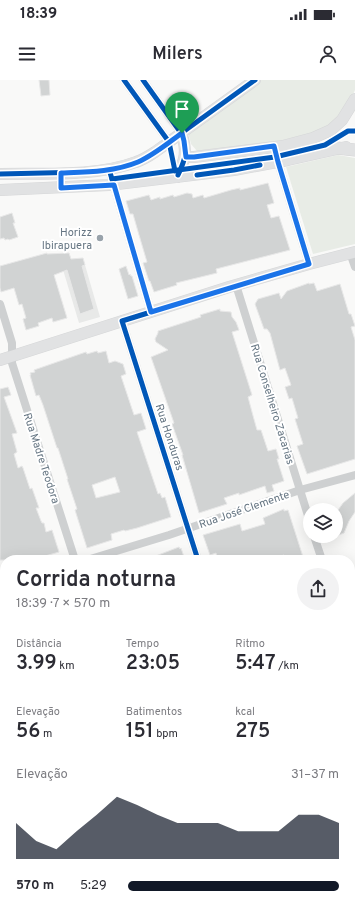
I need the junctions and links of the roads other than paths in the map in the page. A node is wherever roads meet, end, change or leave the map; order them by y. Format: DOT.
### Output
graph roads {
  1 [pos="124,80"];
  2 [pos="143,80"];
  3 [pos="255,80"];
  4 [pos="355,99"];
  5 [pos="182,133"];
  6 [pos="169,142"];
  7 [pos="355,145"];
  8 [pos="274,146"];
  9 [pos="337,148"];
  10 [pos="355,150"];
  11 [pos="186,157"];
  12 [pos="278,162"];
  13 [pos="109,169"];
  14 [pos="61,173"];
  15 [pos="0,174"];
  16 [pos="177,177"];
  17 [pos="114,185"];
  18 [pos="61,188"];
  19 [pos="0,190"];
  20 [pos="353,253"];
  21 [pos="309,264"];
  22 [pos="355,267"];
  23 [pos="236,285"];
  24 [pos="0,304"];
  25 [pos="151,312"];
  26 [pos="122,321"];
  27 [pos="12,356"];
  28 [pos="0,360"];
  29 [pos="355,475"];
  30 [pos="300,490"];
  31 [pos="304,503"];
  32 [pos="188,527"];
  33 [pos="316,543"];
  34 [pos="73,555"];
  35 [pos="103,555"];
  36 [pos="196,555"];
  37 [pos="320,555"];
  1 -- 6 [label="street"];
  2 -- 5 [label="street"];
  3 -- 5 [label="street"];
  4 -- 8 [label="street"];
  5 -- 6 [label="street"];
  5 -- 11 [label="street"];
  6 -- 13 [label="street"];
  7 -- 9 [label="street"];
  8 -- 11 [label="street"];
  8 -- 12 [label="street"];
  9 -- 10 [label="main road"];
  9 -- 12 [label="street"];
  11 -- 16 [label="street"];
  12 -- 16 [label="street"];
  12 -- 21 [label="street"];
  13 -- 14 [label="street"];
  13 -- 17 [label="street"];
  14 -- 15 [label="street"];
  14 -- 18 [label="street"];
  16 -- 17 [label="street"];
  17 -- 18 [label="street"];
  17 -- 25 [label="street"];
  18 -- 19 [label="street"];
  20 -- 21 [label="street"];
  20 -- 22 [label="street"];
  21 -- 23 [label="street"];
  23 -- 25 [label="street"];
  23 -- 30 [label="street, Rua Conselheiro Zacarias"];
  24 -- 27 [label="street, Rua Madre Teodora"];
  25 -- 26 [label="street"];
  26 -- 27 [label="street"];
  26 -- 32 [label="street, Rua Honduras"];
  27 -- 28 [label="street"];
  27 -- 34 [label="street, Rua Madre Teodora"];
  29 -- 30 [label="street, Rua José Clemente"];
  30 -- 31 [label="street, Rua Conselheiro Zacarias"];
  30 -- 32 [label="street, Rua José Clemente"];
  32 -- 35 [label="street, Rua José Clemente"];
  32 -- 36 [label="street, Rua Honduras"];
  33 -- 37 [label="street"];
}
